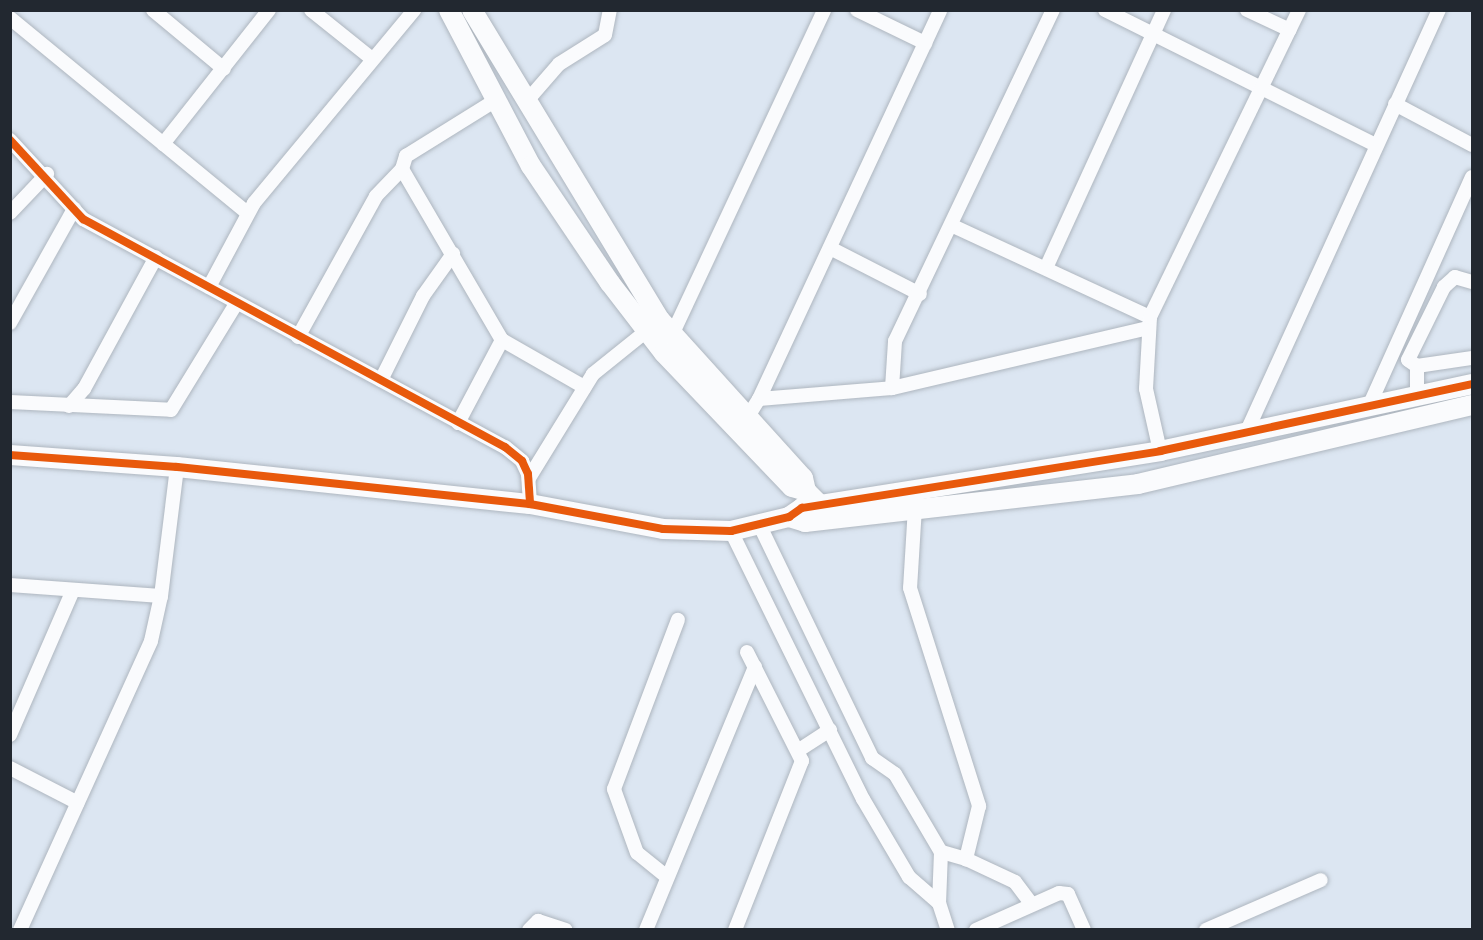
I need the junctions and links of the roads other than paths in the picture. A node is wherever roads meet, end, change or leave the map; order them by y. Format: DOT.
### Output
graph roads {
  1 [pos="153,10"];
  2 [pos="269,10"];
  3 [pos="311,10"];
  4 [pos="414,10"];
  5 [pos="449,10"];
  6 [pos="472,10"];
  7 [pos="610,10"];
  8 [pos="824,10"];
  9 [pos="857,10"];
  10 [pos="940,10"];
  11 [pos="1053,10"];
  12 [pos="1104,10"];
  13 [pos="1164,10"];
  14 [pos="1246,10"];
  15 [pos="1299,10"];
  16 [pos="1439,10"];
  17 [pos="10,18"];
  18 [pos="1290,30"];
  19 [pos="1152,34"];
  20 [pos="925,43"];
  21 [pos="371,58"];
  22 [pos="224,69"];
  23 [pos="1261,89"];
  24 [pos="496,100"];
  25 [pos="526,102"];
  26 [pos="1395,104"];
  27 [pos="10,140"];
  28 [pos="163,144"];
  29 [pos="1473,145"];
  30 [pos="1376,146"];
  31 [pos="402,169"];
  32 [pos="46,174"];
  33 [pos="1473,177"];
  34 [pos="74,209"];
  35 [pos="10,213"];
  36 [pos="247,213"];
  37 [pos="953,226"];
  38 [pos="830,248"];
  39 [pos="453,254"];
  40 [pos="156,257"];
  41 [pos="1046,268"];
  42 [pos="1473,282"];
  43 [pos="209,287"];
  44 [pos="920,294"];
  45 [pos="236,304"];
  46 [pos="1148,322"];
  47 [pos="10,323"];
  48 [pos="660,328"];
  49 [pos="298,337"];
  50 [pos="502,340"];
  51 [pos="1473,357"];
  52 [pos="1458,361"];
  53 [pos="1417,366"];
  54 [pos="381,380"];
  55 [pos="1465,385"];
  56 [pos="584,387"];
  57 [pos="892,388"];
  58 [pos="1417,395"];
  59 [pos="759,399"];
  60 [pos="10,402"];
  61 [pos="1473,405"];
  62 [pos="69,406"];
  63 [pos="1369,406"];
  64 [pos="747,418"];
  65 [pos="458,423"];
  66 [pos="1247,431"];
  67 [pos="1160,451"];
  68 [pos="10,454"];
  69 [pos="177,466"];
  70 [pos="529,478"];
  71 [pos="806,491"];
  72 [pos="530,504"];
  73 [pos="915,507"];
  74 [pos="826,512"];
  75 [pos="760,526"];
  76 [pos="731,531"];
  77 [pos="10,585"];
  78 [pos="73,591"];
  79 [pos="161,596"];
  80 [pos="678,620"];
  81 [pos="747,652"];
  82 [pos="755,667"];
  83 [pos="831,730"];
  84 [pos="10,735"];
  85 [pos="799,750"];
  86 [pos="872,758"];
  87 [pos="10,768"];
  88 [pos="850,770"];
  89 [pos="78,802"];
  90 [pos="941,852"];
  91 [pos="966,859"];
  92 [pos="667,877"];
  93 [pos="1321,880"];
  94 [pos="1030,902"];
  95 [pos="939,903"];
  96 [pos="20,930"];
  97 [pos="529,930"];
  98 [pos="566,930"];
  99 [pos="646,930"];
  100 [pos="735,930"];
  101 [pos="948,930"];
  102 [pos="976,930"];
  103 [pos="1084,930"];
  104 [pos="1206,930"];
  1 -- 22 [label="street"];
  2 -- 22 [label="street"];
  3 -- 21 [label="street"];
  4 -- 21 [label="street"];
  5 -- 24 [label="street"];
  6 -- 25 [label="street"];
  7 -- 25 [label="street"];
  8 -- 48 [label="street"];
  9 -- 20 [label="street"];
  10 -- 20 [label="street"];
  11 -- 37 [label="street"];
  12 -- 19 [label="street"];
  13 -- 19 [label="street"];
  14 -- 18 [label="street"];
  15 -- 18 [label="street"];
  16 -- 26 [label="street"];
  17 -- 28 [label="street"];
  18 -- 23 [label="street"];
  19 -- 23 [label="street"];
  19 -- 41 [label="street"];
  20 -- 38 [label="street"];
  21 -- 36 [label="street"];
  22 -- 28 [label="street"];
  23 -- 30 [label="street"];
  23 -- 46 [label="street"];
  24 -- 31 [label="street"];
  24 -- 48 [label="street"];
  25 -- 48 [label="street"];
  26 -- 29 [label="street"];
  26 -- 30 [label="street"];
  27 -- 32 [label="street"];
  28 -- 36 [label="street"];
  30 -- 66 [label="street"];
  31 -- 39 [label="street"];
  31 -- 49 [label="street"];
  32 -- 34 [label="street"];
  32 -- 35 [label="street"];
  33 -- 63 [label="street"];
  34 -- 40 [label="street"];
  34 -- 47 [label="street"];
  36 -- 43 [label="street"];
  37 -- 41 [label="street"];
  37 -- 44 [label="street"];
  38 -- 44 [label="street"];
  38 -- 59 [label="street"];
  39 -- 50 [label="street"];
  39 -- 54 [label="street"];
  40 -- 43 [label="street"];
  40 -- 62 [label="street"];
  41 -- 46 [label="street"];
  42 -- 53 [label="street"];
  43 -- 45 [label="street"];
  44 -- 57 [label="street"];
  45 -- 49 [label="street"];
  45 -- 62 [label="street"];
  46 -- 57 [label="street"];
  46 -- 67 [label="street"];
  48 -- 56 [label="street"];
  48 -- 64 [label="street"];
  48 -- 71 [label="street"];
  49 -- 54 [label="street"];
  50 -- 56 [label="street"];
  50 -- 65 [label="street"];
  51 -- 52 [label="street"];
  52 -- 53 [label="street"];
  52 -- 55 [label="street"];
  53 -- 58 [label="street"];
  54 -- 65 [label="street"];
  55 -- 58 [label="street"];
  56 -- 70 [label="street"];
  57 -- 59 [label="street"];
  58 -- 63 [label="street"];
  59 -- 64 [label="street"];
  60 -- 62 [label="street"];
  61 -- 73 [label="street"];
  63 -- 66 [label="street"];
  64 -- 71 [label="street"];
  65 -- 70 [label="street"];
  66 -- 67 [label="street"];
  67 -- 74 [label="street"];
  68 -- 69 [label="street"];
  69 -- 72 [label="street"];
  69 -- 79 [label="street"];
  70 -- 72 [label="street"];
  71 -- 74 [label="street"];
  72 -- 76 [label="street"];
  73 -- 74 [label="street"];
  73 -- 91 [label="street"];
  74 -- 75 [label="street"];
  75 -- 76 [label="street"];
  75 -- 86 [label="street"];
  76 -- 83 [label="street"];
  77 -- 78 [label="street"];
  78 -- 79 [label="street"];
  78 -- 84 [label="street"];
  79 -- 89 [label="street"];
  80 -- 92 [label="street"];
  81 -- 82 [label="street"];
  82 -- 85 [label="street"];
  82 -- 92 [label="street"];
  83 -- 85 [label="street"];
  83 -- 88 [label="street"];
  85 -- 100 [label="street"];
  86 -- 88 [label="street"];
  86 -- 90 [label="street"];
  87 -- 89 [label="street"];
  88 -- 95 [label="street"];
  89 -- 96 [label="street"];
  90 -- 91 [label="street"];
  90 -- 95 [label="street"];
  91 -- 94 [label="street"];
  92 -- 99 [label="street"];
  93 -- 104 [label="street"];
  94 -- 102 [label="street"];
  94 -- 103 [label="street"];
  95 -- 101 [label="street"];
  97 -- 98 [label="street"];
}
